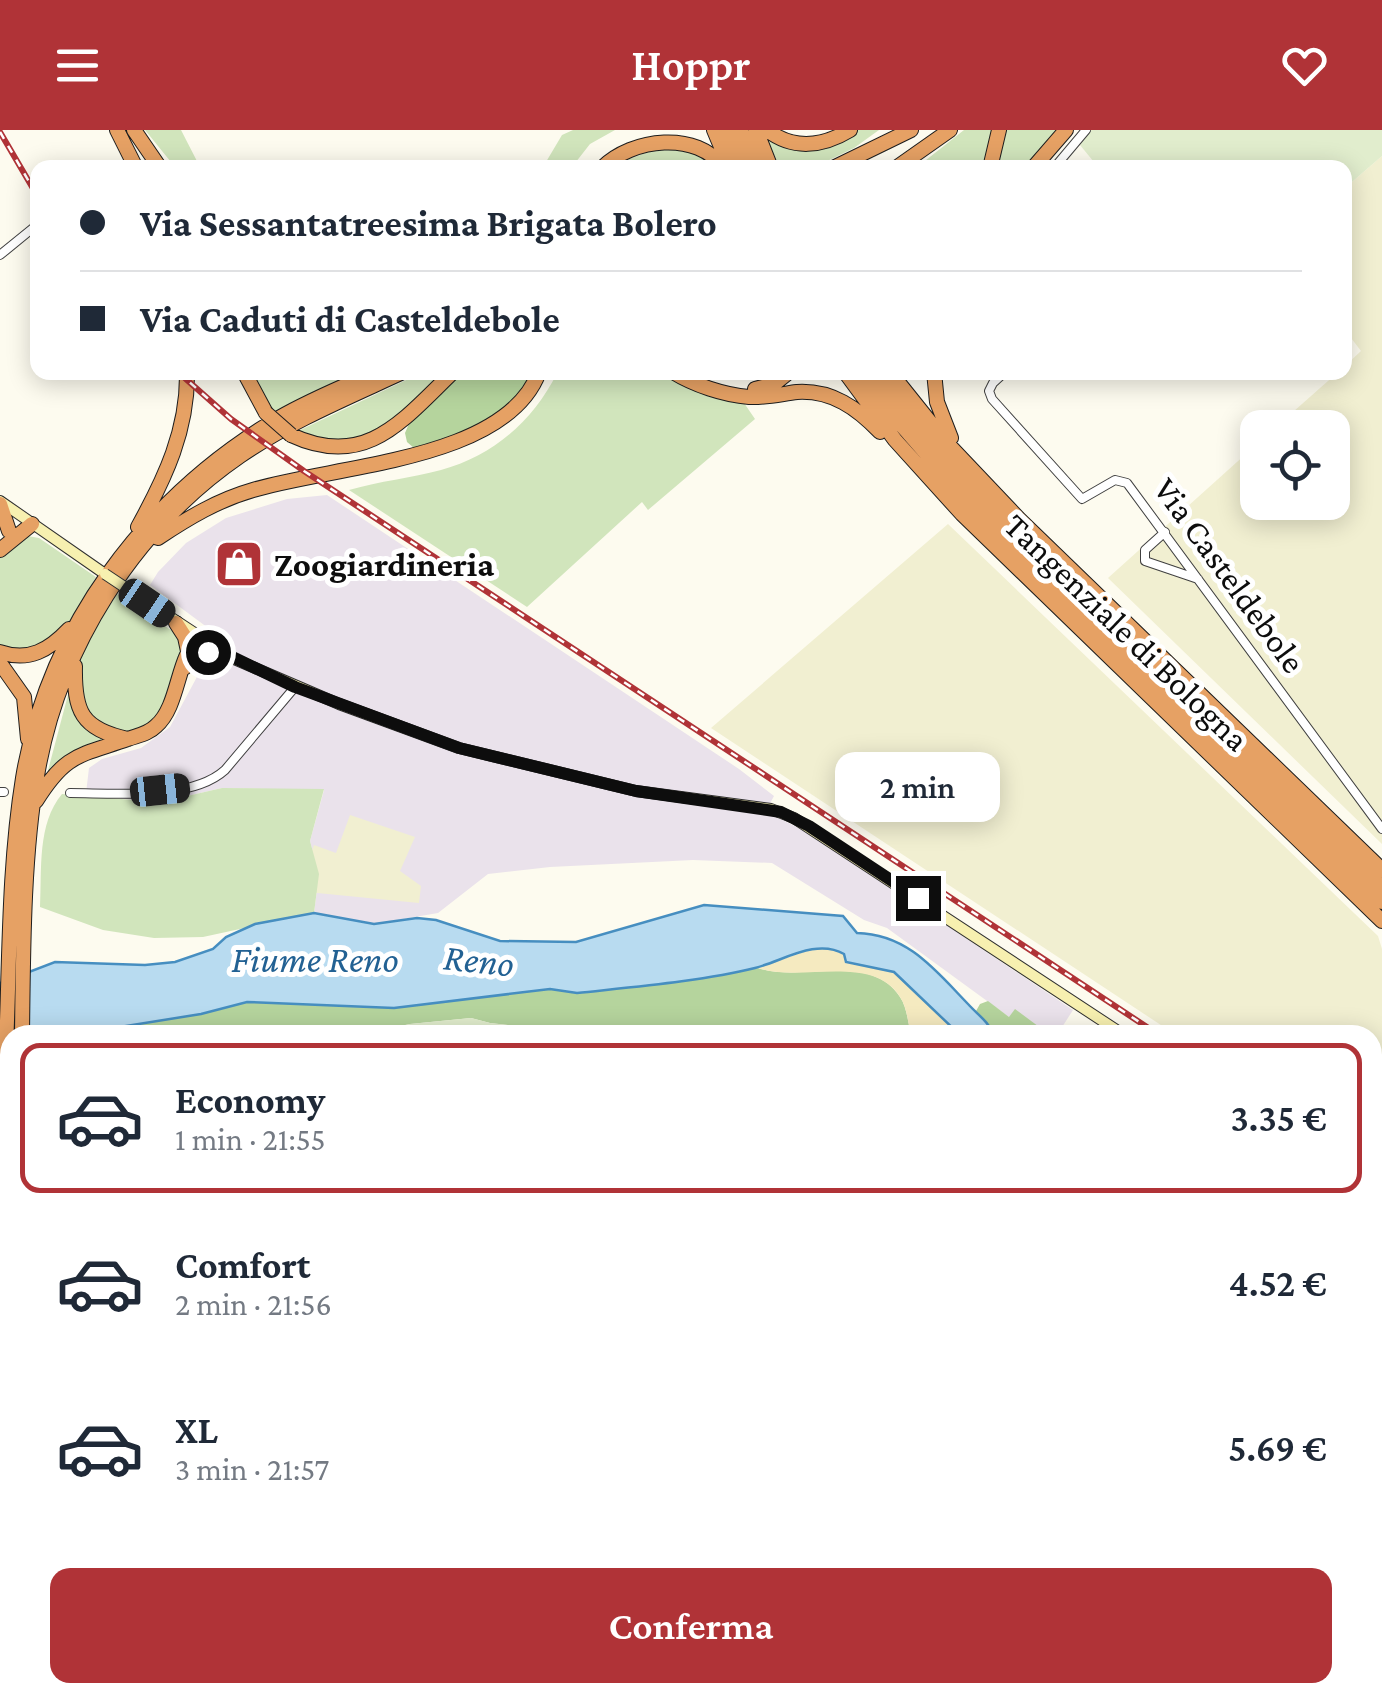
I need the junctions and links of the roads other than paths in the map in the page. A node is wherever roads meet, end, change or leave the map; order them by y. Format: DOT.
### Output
graph roads {
  1 [pos="117,130"];
  2 [pos="131,130"];
  3 [pos="665,130"];
  4 [pos="714,130"];
  5 [pos="728,130"];
  6 [pos="741,130"];
  7 [pos="756,130"];
  8 [pos="767,130"];
  9 [pos="850,130"];
  10 [pos="885,130"];
  11 [pos="911,130"];
  12 [pos="950,130"];
  13 [pos="1000,130"];
  14 [pos="1066,130"];
  15 [pos="1086,130"];
  16 [pos="132,160"];
  17 [pos="144,160"];
  18 [pos="154,160"];
  19 [pos="601,160"];
  20 [pos="614,160"];
  21 [pos="717,160"];
  22 [pos="724,160"];
  23 [pos="741,160"];
  24 [pos="754,160"];
  25 [pos="767,160"];
  26 [pos="843,160"];
  27 [pos="849,160"];
  28 [pos="907,160"];
  29 [pos="992,160"];
  30 [pos="1040,160"];
  31 [pos="1061,160"];
  32 [pos="30,231"];
  33 [pos="0,255"];
  34 [pos="185,380"];
  35 [pos="248,380"];
  36 [pos="358,380"];
  37 [pos="385,380"];
  38 [pos="446,380"];
  39 [pos="535,380"];
  40 [pos="695,380"];
  41 [pos="721,380"];
  42 [pos="779,380"];
  43 [pos="851,380"];
  44 [pos="866,380"];
  45 [pos="881,380"];
  46 [pos="896,380"];
  47 [pos="935,380"];
  48 [pos="996,380"];
  49 [pos="932,482"];
  50 [pos="0,503"];
  51 [pos="1019,519"];
  52 [pos="28,522"];
  53 [pos="8,531"];
  54 [pos="1165,532"];
  55 [pos="1,548"];
  56 [pos="132,550"];
  57 [pos="1200,580"];
  58 [pos="82,614"];
  59 [pos="176,623"];
  60 [pos="200,639"];
  61 [pos="0,652"];
  62 [pos="222,652"];
  63 [pos="192,654"];
  64 [pos="75,655"];
  65 [pos="0,663"];
  66 [pos="295,687"];
  67 [pos="128,739"];
  68 [pos="28,753"];
  69 [pos="70,792"];
  70 [pos="33,806"];
  71 [pos="1382,830"];
  72 [pos="1382,870"];
  73 [pos="1382,887"];
  74 [pos="1382,902"];
  75 [pos="1382,920"];
  76 [pos="16,992"];
  77 [pos="11,1025"];
  78 [pos="21,1025"];
  79 [pos="1109,1025"];
  1 -- 16 [label="highway"];
  2 -- 17 [label="highway"];
  2 -- 18 [label="highway"];
  3 -- 19 [label="highway"];
  4 -- 22 [label="highway"];
  5 -- 23 [label="highway"];
  6 -- 24 [label="highway"];
  7 -- 25 [label="highway"];
  8 -- 9 [label="highway"];
  10 -- 26 [label="highway"];
  11 -- 27 [label="highway"];
  12 -- 28 [label="highway"];
  13 -- 29 [label="highway"];
  14 -- 30 [label="highway"];
  15 -- 31 [label="street"];
  20 -- 21 [label="highway"];
  32 -- 33 [label="street"];
  34 -- 56 [label="highway"];
  35 -- 38 [label="highway, bridge"];
  36 -- 56 [label="highway"];
  37 -- 56 [label="highway"];
  39 -- 56 [label="highway"];
  40 -- 49 [label="highway"];
  41 -- 42 [label="highway"];
  43 -- 49 [label="highway, Tangenziale di Bologna"];
  44 -- 74 [label="highway"];
  45 -- 73 [label="highway"];
  46 -- 51 [label="highway, Tangenziale di Bologna"];
  47 -- 51 [label="highway"];
  48 -- 54 [label="street, Via Casteldebole"];
  49 -- 75 [label="highway, Tangenziale di Bologna"];
  50 -- 52 [label="main road"];
  50 -- 53 [label="highway"];
  51 -- 72 [label="highway, Tangenziale di Bologna"];
  52 -- 53 [label="highway"];
  52 -- 55 [label="highway"];
  52 -- 59 [label="main road, bridge"];
  53 -- 55 [label="highway"];
  54 -- 57 [label="street, Via Casteldebole"];
  54 -- 57 [label="street"];
  56 -- 58 [label="highway"];
  56 -- 64 [label="highway"];
  57 -- 71 [label="street, Via Casteldebole"];
  58 -- 61 [label="highway"];
  58 -- 68 [label="highway"];
  59 -- 60 [label="main road"];
  59 -- 63 [label="highway"];
  60 -- 62 [label="main road"];
  60 -- 63 [label="highway"];
  62 -- 63 [label="highway"];
  62 -- 66 [label="main road"];
  63 -- 67 [label="highway"];
  64 -- 67 [label="highway"];
  64 -- 70 [label="highway"];
  65 -- 68 [label="highway"];
  66 -- 69 [label="street"];
  66 -- 79 [label="main road"];
  67 -- 70 [label="highway"];
  68 -- 76 [label="highway"];
  70 -- 76 [label="highway"];
  76 -- 77 [label="highway"];
  76 -- 78 [label="highway"];
}
